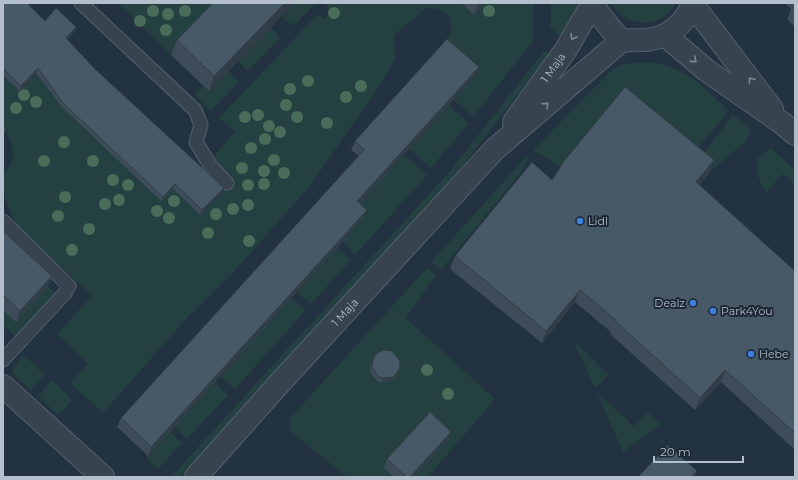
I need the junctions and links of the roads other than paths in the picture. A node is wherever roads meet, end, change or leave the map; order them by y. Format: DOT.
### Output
graph roads {
  1 [pos="81,3"];
  2 [pos="593,3"];
  3 [pos="693,4"];
  4 [pos="665,35"];
  5 [pos="621,41"];
  6 [pos="789,129"];
  7 [pos="495,149"];
  8 [pos="226,183"];
  9 [pos="3,221"];
  10 [pos="3,360"];
  11 [pos="3,386"];
  12 [pos="102,477"];
  13 [pos="196,477"];
  1 -- 8 [label="lane"];
  2 -- 5 [label="street"];
  2 -- 7 [label="street, 1 Maja, one-way"];
  3 -- 4 [label="street"];
  6 -- 3 [label="street, one-way"];
  4 -- 5 [label="street"];
  4 -- 6 [label="street, one-way"];
  7 -- 5 [label="street, 1 Maja, one-way"];
  7 -- 13 [label="street, 1 Maja"];
  9 -- 10 [label="lane"];
  11 -- 12 [label="street"];
}
